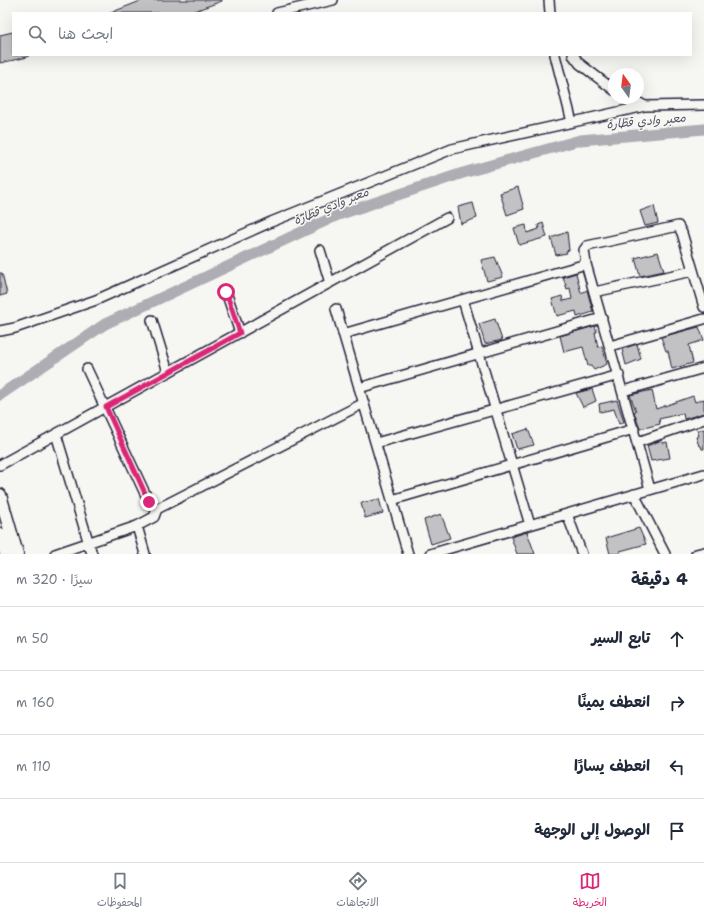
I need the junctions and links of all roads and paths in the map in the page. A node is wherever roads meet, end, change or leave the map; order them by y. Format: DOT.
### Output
graph roads {
  1 [pos="333,0"];
  2 [pos="549,0"];
  3 [pos="281,12"];
  4 [pos="550,12"];
  5 [pos="555,56"];
  6 [pos="574,56"];
  7 [pos="608,85"];
  8 [pos="641,104"];
  9 [pos="704,105"];
  10 [pos="645,106"];
  11 [pos="572,122"];
  12 [pos="447,218"];
  13 [pos="320,250"];
  14 [pos="586,264"];
  15 [pos="693,271"];
  16 [pos="330,283"];
  17 [pos="226,292"];
  18 [pos="594,292"];
  19 [pos="463,300"];
  20 [pos="704,307"];
  21 [pos="336,309"];
  22 [pos="602,318"];
  23 [pos="152,320"];
  24 [pos="704,320"];
  25 [pos="0,331"];
  26 [pos="240,333"];
  27 [pos="343,334"];
  28 [pos="610,346"];
  29 [pos="479,353"];
  30 [pos="704,368"];
  31 [pos="87,369"];
  32 [pos="168,372"];
  33 [pos="619,375"];
  34 [pos="359,388"];
  35 [pos="624,391"];
  36 [pos="364,403"];
  37 [pos="106,407"];
  38 [pos="496,409"];
  39 [pos="704,419"];
  40 [pos="634,429"];
  41 [pos="56,434"];
  42 [pos="638,442"];
  43 [pos="376,443"];
  44 [pos="0,465"];
  45 [pos="512,465"];
  46 [pos="704,474"];
  47 [pos="650,489"];
  48 [pos="634,494"];
  49 [pos="0,495"];
  50 [pos="392,500"];
  51 [pos="157,509"];
  52 [pos="566,514"];
  53 [pos="530,525"];
  54 [pos="137,526"];
  55 [pos="0,534"];
  56 [pos="88,543"];
  57 [pos="451,551"];
  58 [pos="664,552"];
  59 [pos="704,552"];
  60 [pos="6,554"];
  61 [pos="18,554"];
  62 [pos="55,554"];
  63 [pos="92,554"];
  64 [pos="145,554"];
  65 [pos="408,554"];
  66 [pos="430,554"];
  67 [pos="582,554"];
  68 [pos="654,554"];
  69 [pos="696,554"];
  1 -- 3 [label="street"];
  2 -- 4 [label="street"];
  5 -- 11 [label="street"];
  6 -- 7 [label="street"];
  8 -- 10 [label="street"];
  9 -- 10 [label="street"];
  10 -- 11 [label="street"];
  11 -- 25 [label="street"];
  12 -- 16 [label="street"];
  13 -- 16 [label="street"];
  14 -- 15 [label="street"];
  14 -- 18 [label="street"];
  14 -- 19 [label="street"];
  15 -- 18 [label="street"];
  15 -- 20 [label="street"];
  16 -- 26 [label="street"];
  17 -- 26 [label="street"];
  18 -- 22 [label="street"];
  19 -- 27 [label="street"];
  19 -- 29 [label="street"];
  21 -- 27 [label="street"];
  22 -- 28 [label="street"];
  22 -- 29 [label="street"];
  23 -- 32 [label="street"];
  24 -- 28 [label="street"];
  26 -- 32 [label="street"];
  27 -- 34 [label="street"];
  28 -- 33 [label="street"];
  29 -- 34 [label="street"];
  29 -- 38 [label="street"];
  30 -- 35 [label="street"];
  31 -- 37 [label="street"];
  32 -- 37 [label="street"];
  33 -- 35 [label="street"];
  33 -- 38 [label="street"];
  34 -- 36 [label="street"];
  35 -- 40 [label="street"];
  36 -- 43 [label="street"];
  36 -- 51 [label="street"];
  37 -- 41 [label="street"];
  37 -- 51 [label="street"];
  38 -- 43 [label="street"];
  38 -- 45 [label="street"];
  39 -- 42 [label="street"];
  40 -- 42 [label="street"];
  40 -- 45 [label="street"];
  41 -- 44 [label="street"];
  41 -- 56 [label="street"];
  42 -- 47 [label="street"];
  43 -- 50 [label="street"];
  45 -- 50 [label="street"];
  45 -- 53 [label="street"];
  46 -- 47 [label="street"];
  47 -- 48 [label="street"];
  48 -- 52 [label="street"];
  48 -- 58 [label="street"];
  49 -- 61 [label="main road"];
  50 -- 65 [label="street"];
  51 -- 54 [label="street"];
  52 -- 53 [label="street"];
  52 -- 67 [label="street"];
  53 -- 57 [label="street"];
  54 -- 56 [label="street"];
  54 -- 64 [label="street"];
  55 -- 60 [label="main road"];
  56 -- 62 [label="street"];
  56 -- 63 [label="street"];
  57 -- 66 [label="street"];
  58 -- 68 [label="street"];
  59 -- 69 [label="street"];
}
